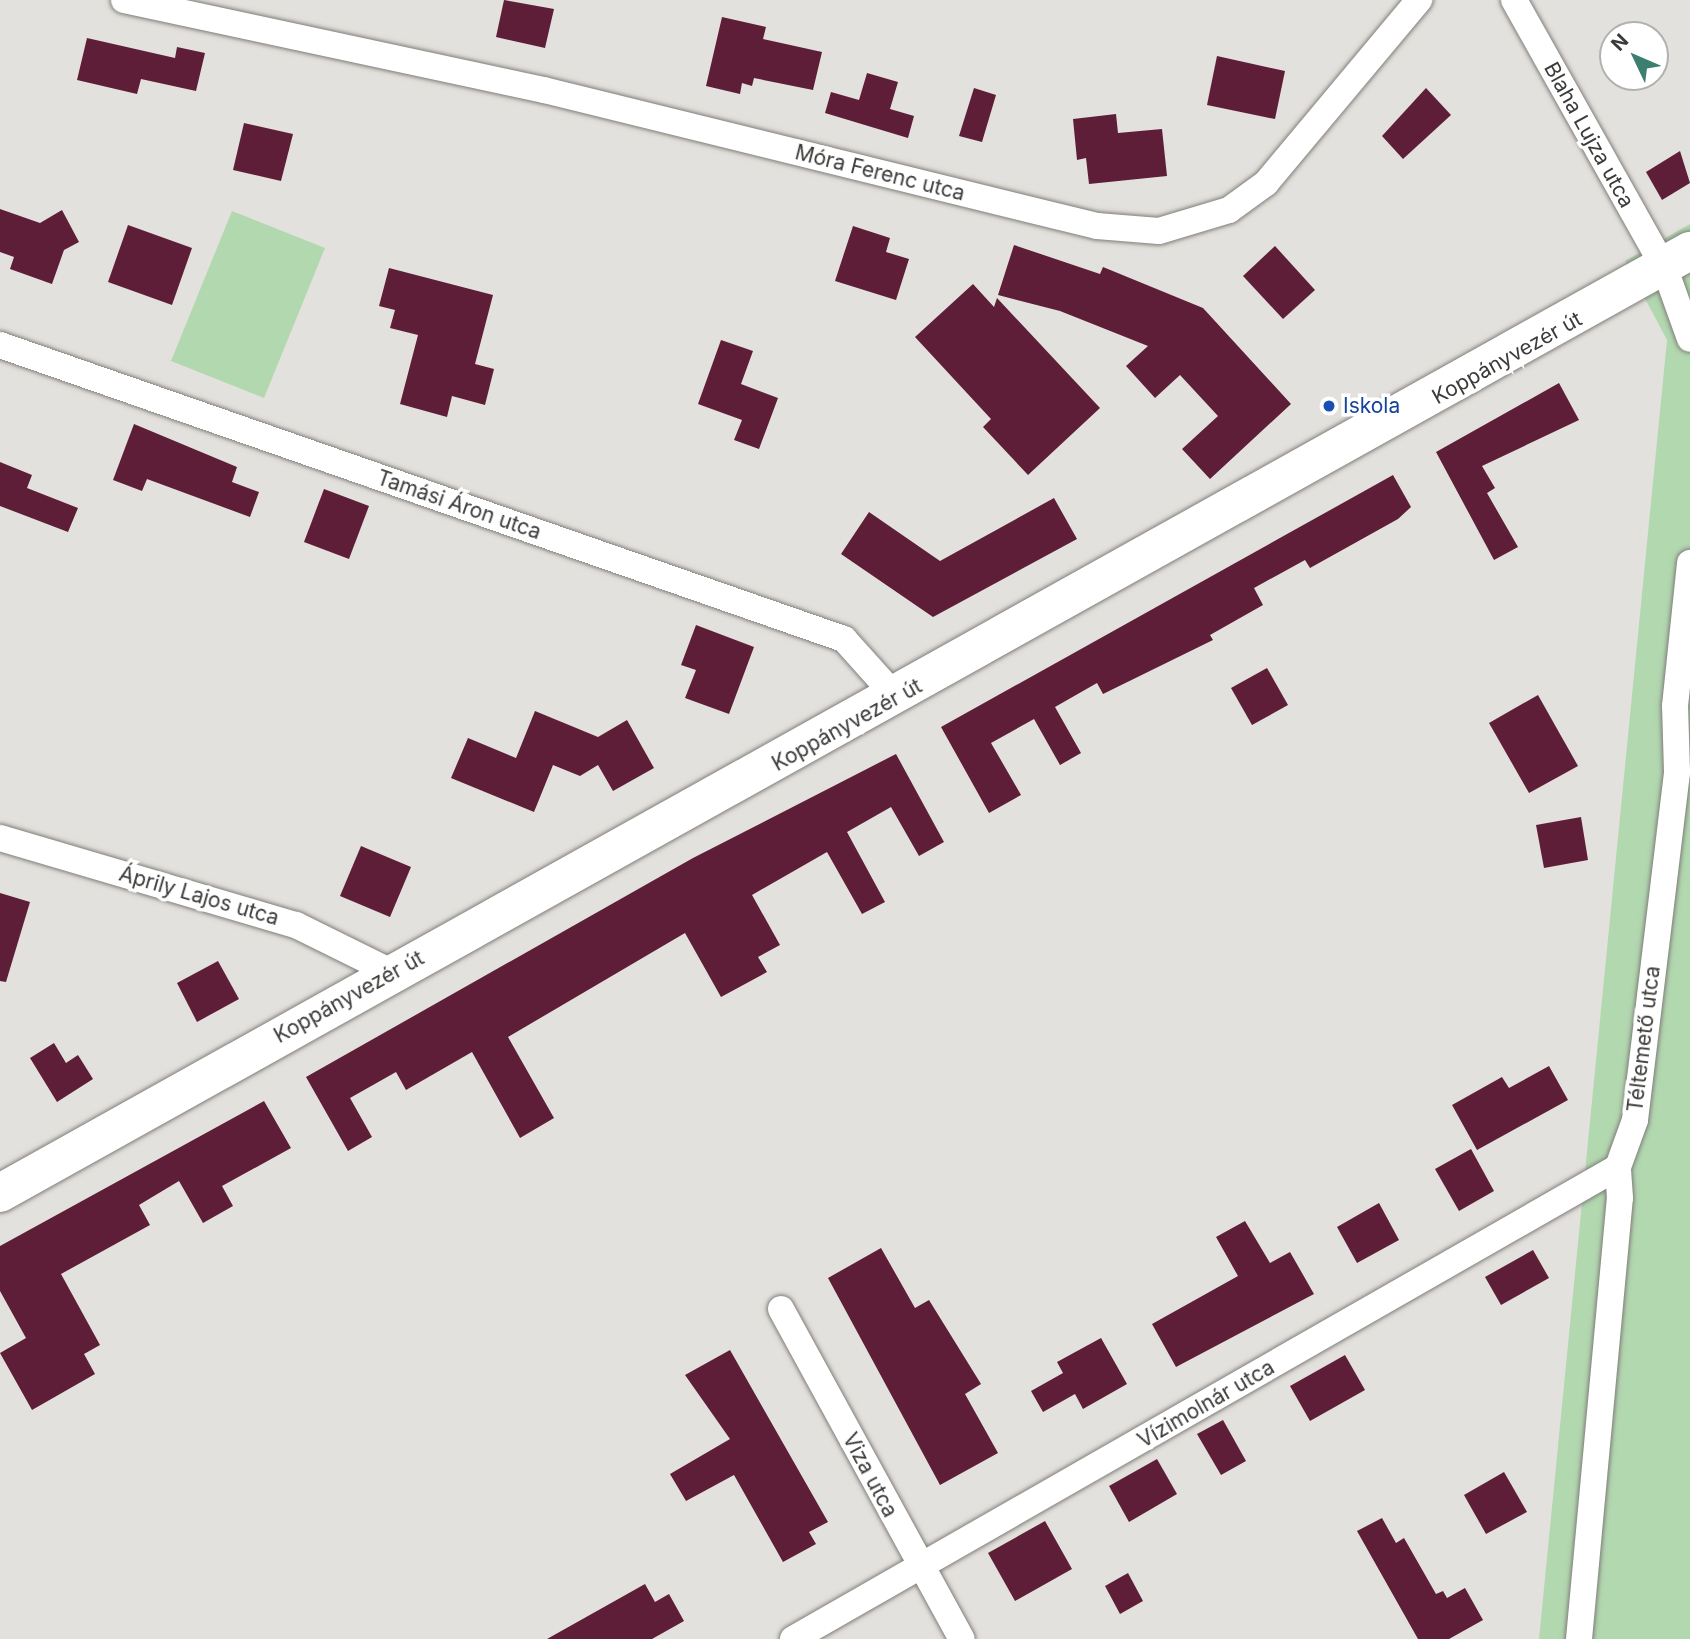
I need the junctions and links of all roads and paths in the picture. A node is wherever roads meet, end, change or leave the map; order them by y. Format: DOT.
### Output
graph roads {
  1 [pos="124,0"];
  2 [pos="1419,0"];
  3 [pos="1514,0"];
  4 [pos="255,12"];
  5 [pos="1677,260"];
  6 [pos="1690,339"];
  7 [pos="0,345"];
  8 [pos="1690,563"];
  9 [pos="897,698"];
  10 [pos="1683,773"];
  11 [pos="0,838"];
  12 [pos="391,972"];
  13 [pos="1618,1167"];
  14 [pos="0,1193"];
  15 [pos="781,1309"];
  16 [pos="920,1568"];
  17 [pos="793,1639"];
  18 [pos="962,1639"];
  19 [pos="1579,1639"];
  1 -- 4 [label="street, Móra Ferenc utca"];
  2 -- 4 [label="street, Móra Ferenc utca"];
  3 -- 5 [label="street, Blaha Lujza utca"];
  5 -- 6 [label="street"];
  5 -- 9 [label="street, Koppányvezér út"];
  7 -- 9 [label="street, Tamási Áron utca"];
  8 -- 10 [label="street, Téltemető utca"];
  9 -- 12 [label="street, Koppányvezér út"];
  10 -- 13 [label="street, Téltemető utca"];
  11 -- 12 [label="street, Áprily Lajos utca"];
  12 -- 14 [label="street, Koppányvezér út"];
  13 -- 16 [label="street, Vízimolnár utca"];
  13 -- 19 [label="street, Téltemető utca"];
  15 -- 16 [label="street, Viza utca"];
  16 -- 17 [label="street, Vízimolnár utca"];
  16 -- 18 [label="street, Viza utca"];
}
